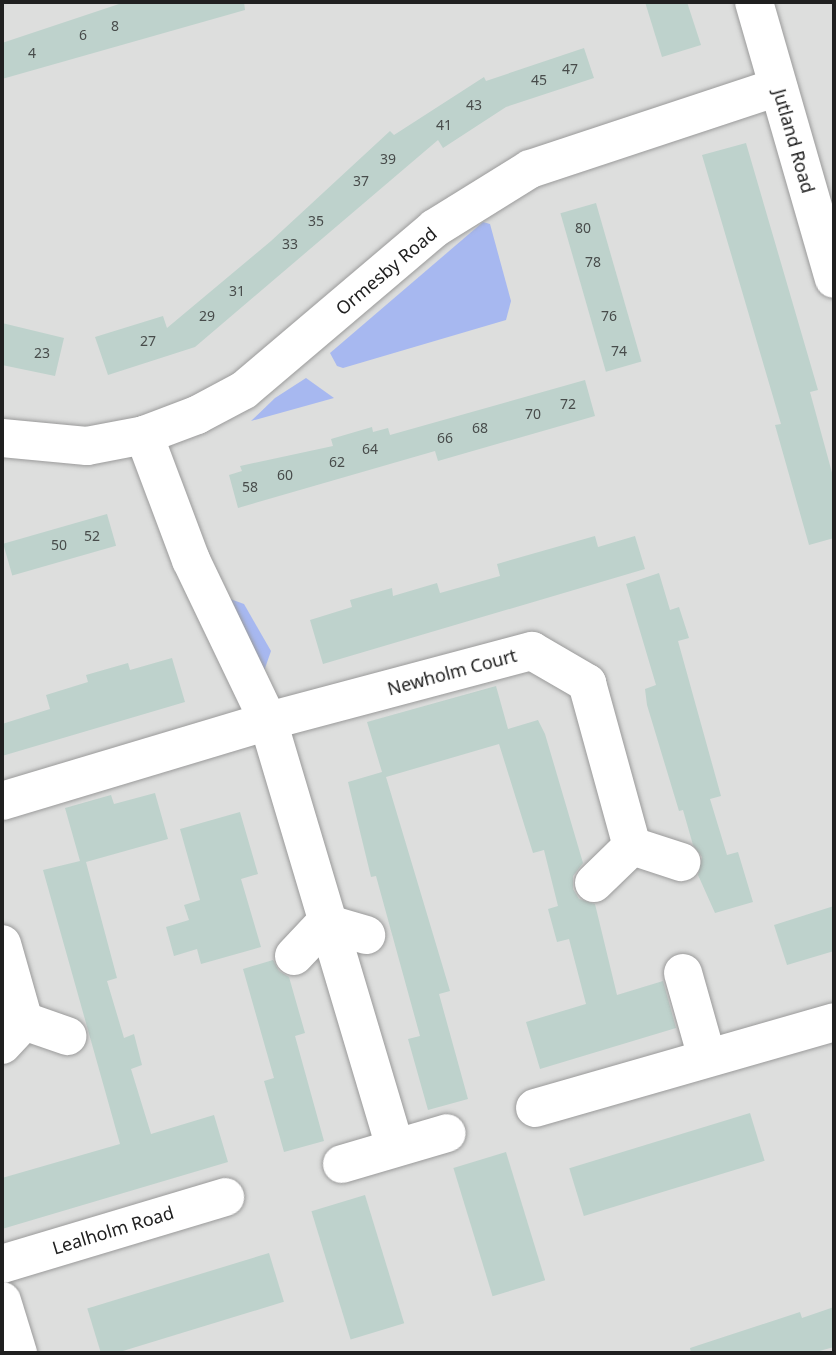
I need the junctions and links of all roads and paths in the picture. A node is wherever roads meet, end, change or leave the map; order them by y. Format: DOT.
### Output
graph roads {
  1 [pos="754,2"];
  2 [pos="778,87"];
  3 [pos="834,279"];
  4 [pos="144,435"];
  5 [pos="2,438"];
  6 [pos="268,721"];
  7 [pos="2,801"];
  8 [pos="632,846"];
  9 [pos="681,862"];
  10 [pos="594,883"];
  11 [pos="325,923"];
  12 [pos="366,934"];
  13 [pos="2,944"];
  14 [pos="294,956"];
  15 [pos="683,973"];
  16 [pos="834,1022"];
  17 [pos="13,1033"];
  18 [pos="67,1036"];
  19 [pos="708,1058"];
  20 [pos="535,1108"];
  21 [pos="447,1133"];
  22 [pos="395,1148"];
  23 [pos="342,1164"];
  24 [pos="225,1197"];
  25 [pos="2,1264"];
  26 [pos="2,1301"];
  27 [pos="18,1353"];
  1 -- 2 [label="street, Jutland Road"];
  2 -- 3 [label="street, Jutland Road"];
  2 -- 4 [label="street, Ormesby Road"];
  4 -- 5 [label="street, Ormesby Road"];
  4 -- 6 [label="street"];
  6 -- 7 [label="street, Newholm Court"];
  6 -- 8 [label="street, Newholm Court"];
  6 -- 11 [label="street"];
  8 -- 9 [label="street"];
  8 -- 10 [label="street"];
  11 -- 12 [label="street"];
  11 -- 14 [label="street"];
  11 -- 22 [label="street"];
  13 -- 17 [label="street"];
  15 -- 19 [label="street"];
  16 -- 19 [label="street"];
  17 -- 18 [label="street"];
  19 -- 20 [label="street"];
  21 -- 22 [label="street"];
  22 -- 23 [label="street"];
  24 -- 25 [label="street, Lealholm Road"];
  26 -- 27 [label="street"];
}
